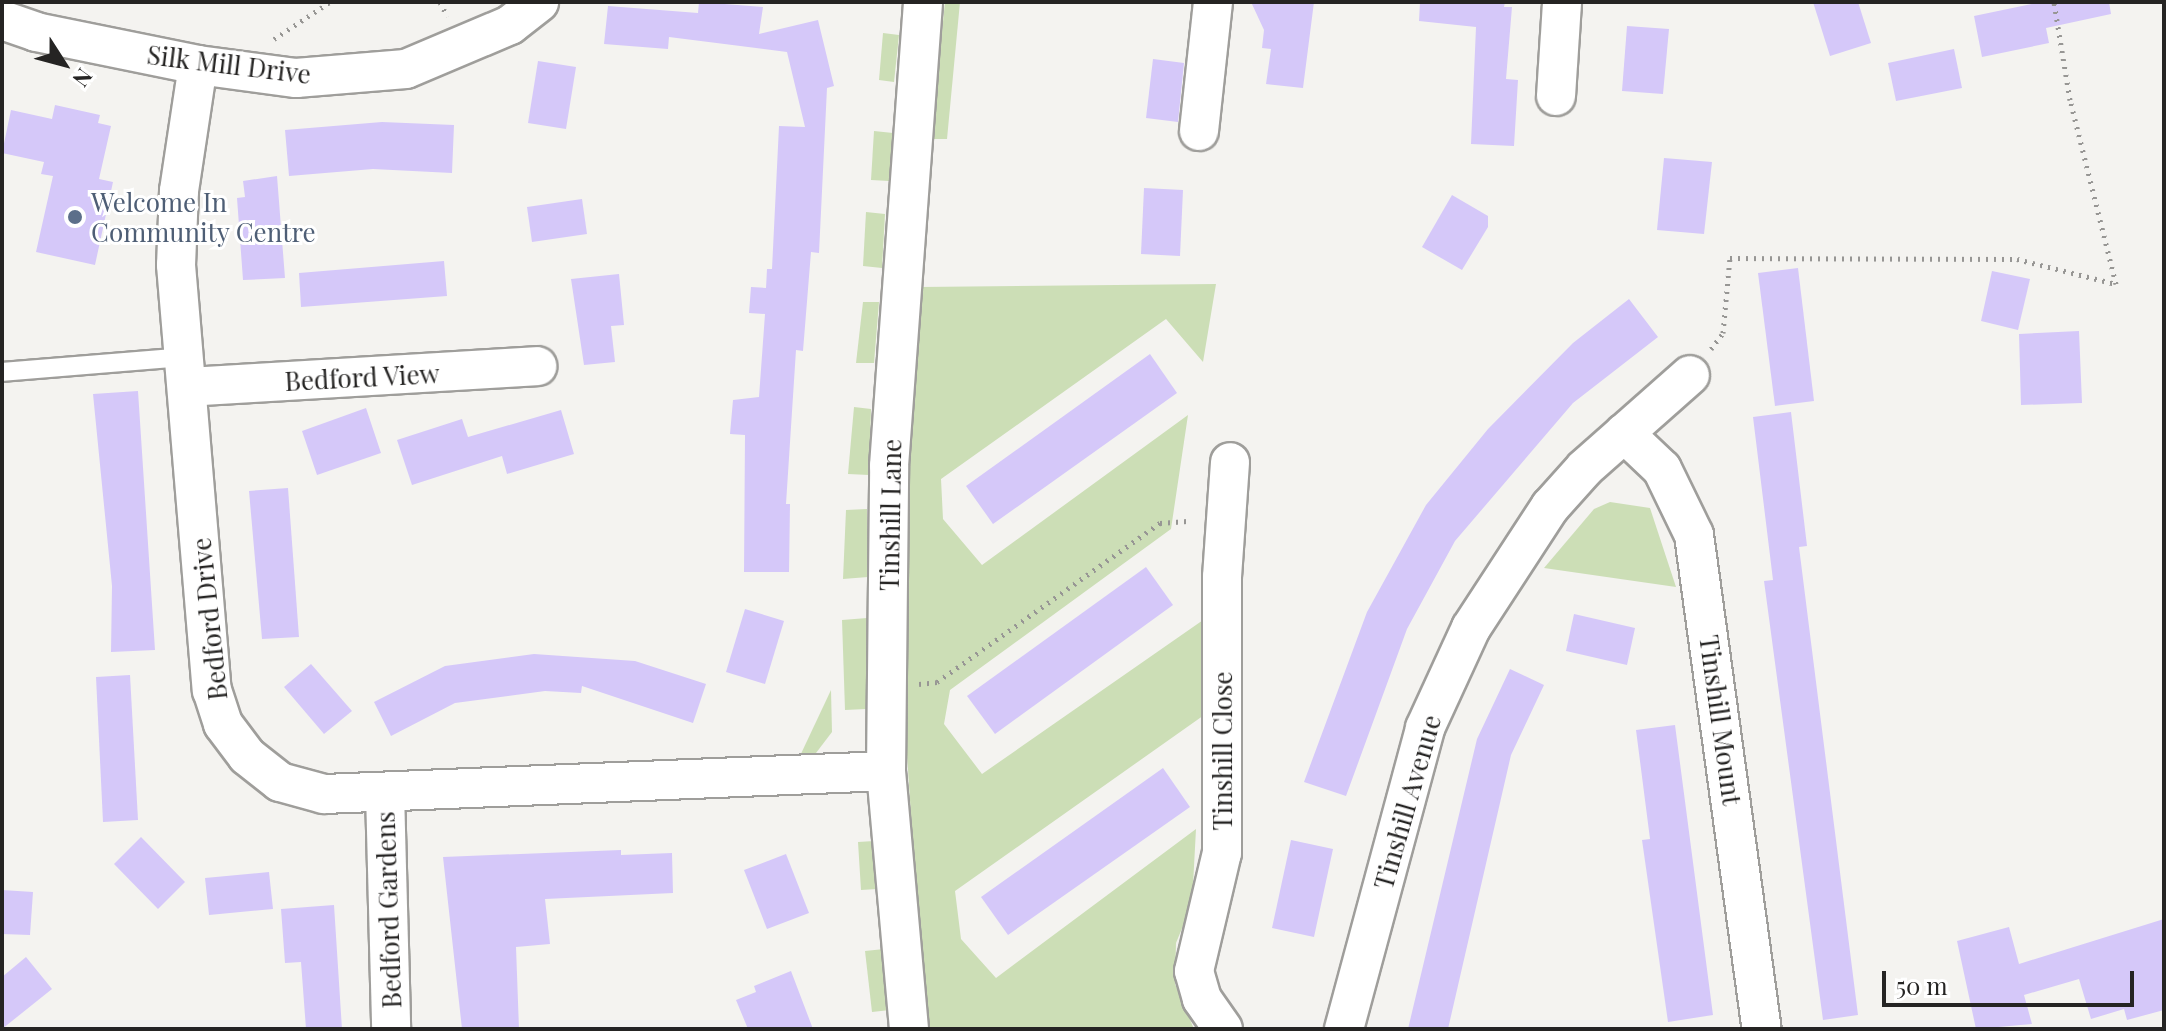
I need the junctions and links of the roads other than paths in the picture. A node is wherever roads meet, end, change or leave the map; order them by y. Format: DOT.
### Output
graph roads {
  1 [pos="539,2"];
  2 [pos="923,2"];
  3 [pos="1213,2"];
  4 [pos="1562,2"];
  5 [pos="2,20"];
  6 [pos="198,65"];
  7 [pos="1556,96"];
  8 [pos="1199,131"];
  9 [pos="537,366"];
  10 [pos="2,372"];
  11 [pos="185,372"];
  12 [pos="1690,375"];
  13 [pos="1624,433"];
  14 [pos="1230,462"];
  15 [pos="886,771"];
  16 [pos="385,792"];
  17 [pos="391,1029"];
  18 [pos="909,1029"];
  19 [pos="1223,1029"];
  20 [pos="1344,1029"];
  21 [pos="1762,1029"];
  1 -- 6 [label="street, Silk Mill Drive"];
  2 -- 15 [label="street, Tinshill Lane"];
  3 -- 8 [label="street"];
  4 -- 7 [label="street"];
  5 -- 6 [label="street, Silk Mill Drive"];
  6 -- 11 [label="street, Bedford Drive"];
  9 -- 11 [label="street, Bedford View"];
  10 -- 11 [label="lane"];
  11 -- 16 [label="street, Bedford Drive"];
  12 -- 13 [label="street, Tinshill Avenue"];
  13 -- 20 [label="street, Tinshill Avenue"];
  13 -- 21 [label="street, Tinshill Mount"];
  14 -- 19 [label="street, Tinshill Close"];
  15 -- 16 [label="street, Bedford Drive"];
  15 -- 18 [label="street, Tinshill Lane"];
  16 -- 17 [label="street, Bedford Gardens"];
}
